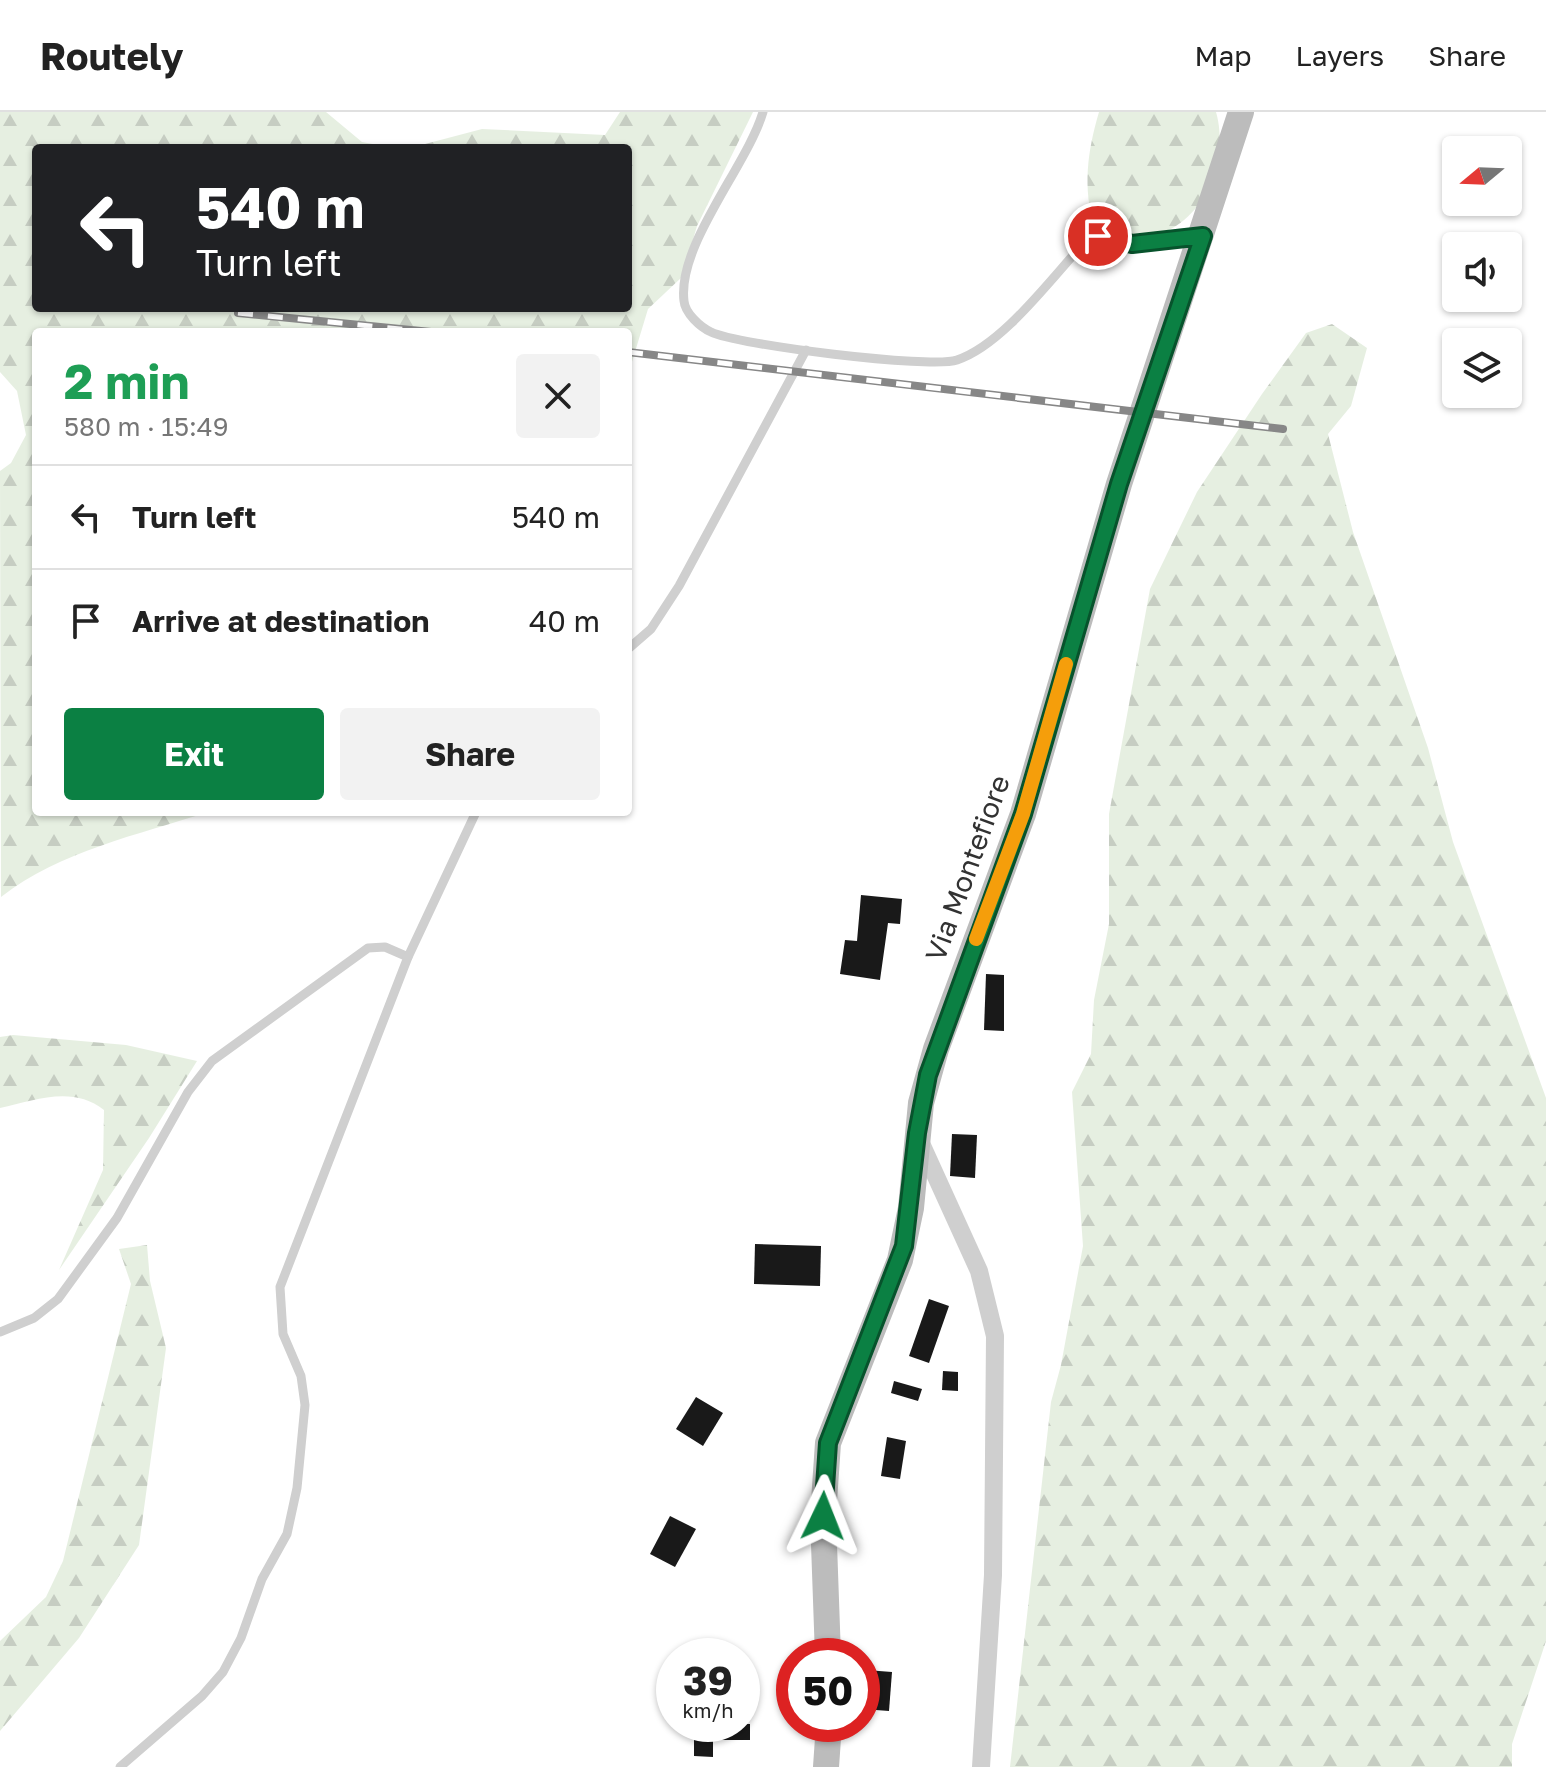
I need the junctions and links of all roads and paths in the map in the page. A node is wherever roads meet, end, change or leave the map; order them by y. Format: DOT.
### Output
graph roads {
  1 [pos="763,112"];
  2 [pos="1241,112"];
  3 [pos="1203,236"];
  4 [pos="806,350"];
  5 [pos="632,646"];
  6 [pos="474,816"];
  7 [pos="408,957"];
  8 [pos="917,1133"];
  9 [pos="0,1332"];
  10 [pos="827,1638"];
  11 [pos="828,1742"];
  12 [pos="120,1767"];
  13 [pos="826,1767"];
  14 [pos="981,1767"];
  1 -- 4 [label="lane"];
  2 -- 3 [label="main road, Via Montefiore"];
  3 -- 4 [label="lane"];
  3 -- 8 [label="main road, Via Montefiore"];
  4 -- 5 [label="lane"];
  6 -- 7 [label="lane"];
  7 -- 9 [label="lane"];
  7 -- 12 [label="lane"];
  8 -- 10 [label="main road, Via Montefiore"];
  8 -- 14 [label="street"];
  11 -- 13 [label="main road"];
}
